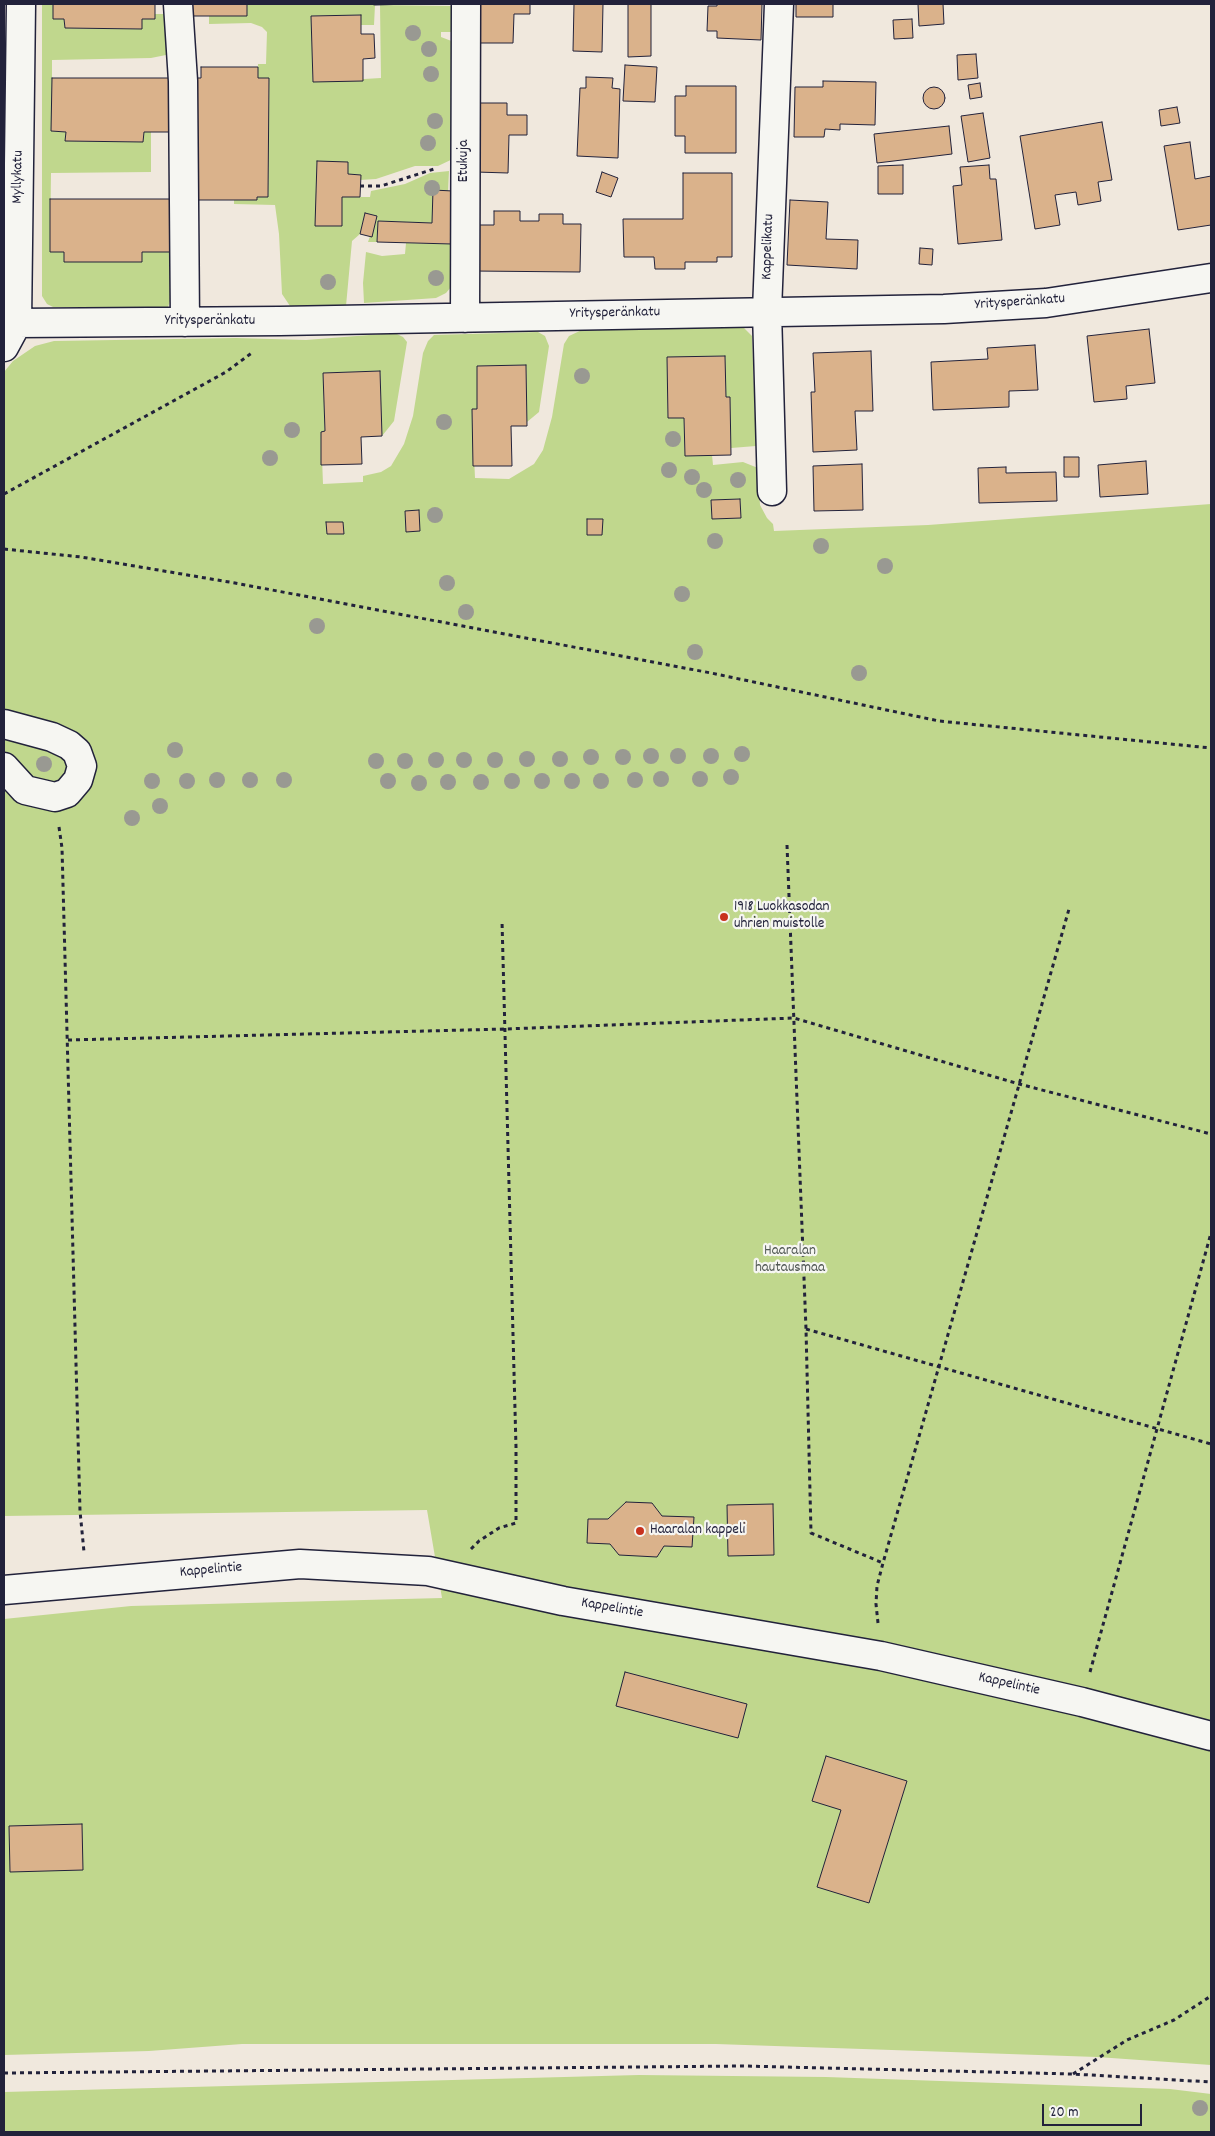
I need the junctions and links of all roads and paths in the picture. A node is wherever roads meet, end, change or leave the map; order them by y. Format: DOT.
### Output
graph roads {
  1 [pos="21,4"];
  2 [pos="178,4"];
  3 [pos="466,4"];
  4 [pos="779,4"];
  5 [pos="465,166"];
  6 [pos="360,186"];
  7 [pos="1211,278"];
  8 [pos="767,311"];
  9 [pos="464,318"];
  10 [pos="280,321"];
  11 [pos="185,322"];
  12 [pos="17,323"];
  13 [pos="4,347"];
  14 [pos="772,491"];
  15 [pos="4,494"];
  16 [pos="4,549"];
  17 [pos="4,724"];
  18 [pos="1211,748"];
  19 [pos="4,767"];
  20 [pos="55,797"];
  21 [pos="787,845"];
  22 [pos="1069,909"];
  23 [pos="502,921"];
  24 [pos="794,1018"];
  25 [pos="505,1029"];
  26 [pos="68,1040"];
  27 [pos="1019,1084"];
  28 [pos="1211,1134"];
  29 [pos="1211,1233"];
  30 [pos="806,1329"];
  31 [pos="938,1368"];
  32 [pos="1158,1429"];
  33 [pos="1211,1444"];
  34 [pos="883,1563"];
  35 [pos="451,1575"];
  36 [pos="87,1583"];
  37 [pos="4,1590"];
  38 [pos="881,1656"];
  39 [pos="1082,1702"];
  40 [pos="1211,1736"];
  41 [pos="1211,1996"];
  42 [pos="4,2073"];
  43 [pos="1072,2074"];
  44 [pos="1211,2082"];
  1 -- 12 [label="street, Myllykatu"];
  2 -- 11 [label="street"];
  3 -- 5 [label="street, Etukuja"];
  4 -- 8 [label="street, Kappelikatu"];
  5 -- 6 [label="path"];
  5 -- 9 [label="street, Etukuja"];
  7 -- 8 [label="street, Yritysperänkatu"];
  8 -- 9 [label="street, Yritysperänkatu"];
  8 -- 14 [label="street, Kappelikatu"];
  9 -- 10 [label="street, Yritysperänkatu"];
  10 -- 11 [label="street, Yritysperänkatu"];
  10 -- 15 [label="path"];
  11 -- 12 [label="street, Yritysperänkatu"];
  12 -- 13 [label="street, Myllykatu"];
  16 -- 18 [label="path"];
  17 -- 20 [label="street"];
  19 -- 20 [label="street"];
  20 -- 26 [label="path"];
  21 -- 24 [label="path"];
  22 -- 27 [label="path"];
  23 -- 25 [label="path"];
  24 -- 25 [label="path"];
  24 -- 27 [label="path"];
  24 -- 30 [label="path"];
  25 -- 26 [label="path"];
  25 -- 35 [label="path"];
  26 -- 36 [label="path"];
  27 -- 28 [label="path"];
  27 -- 31 [label="path"];
  29 -- 32 [label="path"];
  30 -- 31 [label="path"];
  30 -- 34 [label="path"];
  31 -- 32 [label="path"];
  31 -- 34 [label="path"];
  32 -- 33 [label="path"];
  32 -- 39 [label="path"];
  34 -- 38 [label="path"];
  35 -- 36 [label="street, Kappelintie"];
  35 -- 38 [label="street, Kappelintie"];
  36 -- 37 [label="street, Kappelintie"];
  38 -- 39 [label="street, Kappelintie"];
  39 -- 40 [label="street, Kappelintie"];
  41 -- 43 [label="path"];
  42 -- 43 [label="path"];
  43 -- 44 [label="path"];
}
